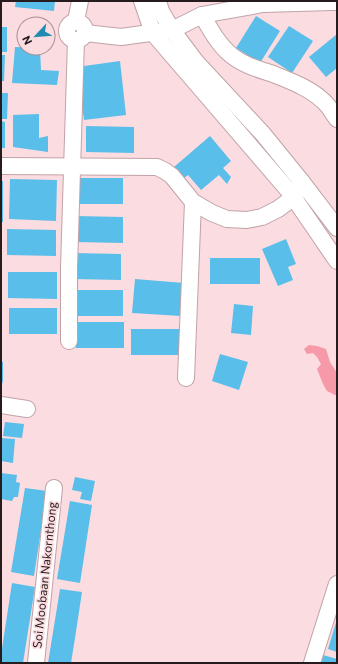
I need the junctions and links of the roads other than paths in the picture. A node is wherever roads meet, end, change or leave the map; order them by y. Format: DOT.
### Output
graph roads {
  1 [pos="80,1"];
  2 [pos="142,1"];
  3 [pos="158,1"];
  4 [pos="337,2"];
  5 [pos="202,15"];
  6 [pos="172,30"];
  7 [pos="79,31"];
  8 [pos="153,33"];
  9 [pos="337,119"];
  10 [pos="1,166"];
  11 [pos="72,167"];
  12 [pos="302,182"];
  13 [pos="294,197"];
  14 [pos="193,202"];
  15 [pos="337,228"];
  16 [pos="337,261"];
  17 [pos="69,340"];
  18 [pos="186,378"];
  19 [pos="1,405"];
  20 [pos="27,409"];
  21 [pos="54,488"];
  22 [pos="336,594"];
  23 [pos="36,663"];
  24 [pos="312,663"];
  1 -- 7 [label="street"];
  2 -- 8 [label="street"];
  3 -- 6 [label="street"];
  4 -- 5 [label="street"];
  5 -- 6 [label="street"];
  5 -- 9 [label="street"];
  6 -- 8 [label="street"];
  6 -- 12 [label="street"];
  7 -- 8 [label="street"];
  7 -- 11 [label="street"];
  8 -- 13 [label="street"];
  10 -- 11 [label="street"];
  11 -- 14 [label="street"];
  11 -- 17 [label="street"];
  12 -- 13 [label="street"];
  12 -- 15 [label="street"];
  13 -- 14 [label="street"];
  13 -- 16 [label="street"];
  14 -- 18 [label="street"];
  19 -- 20 [label="street"];
  21 -- 23 [label="street, Soi Moobaan Nakornthong"];
  22 -- 24 [label="street"];
}
